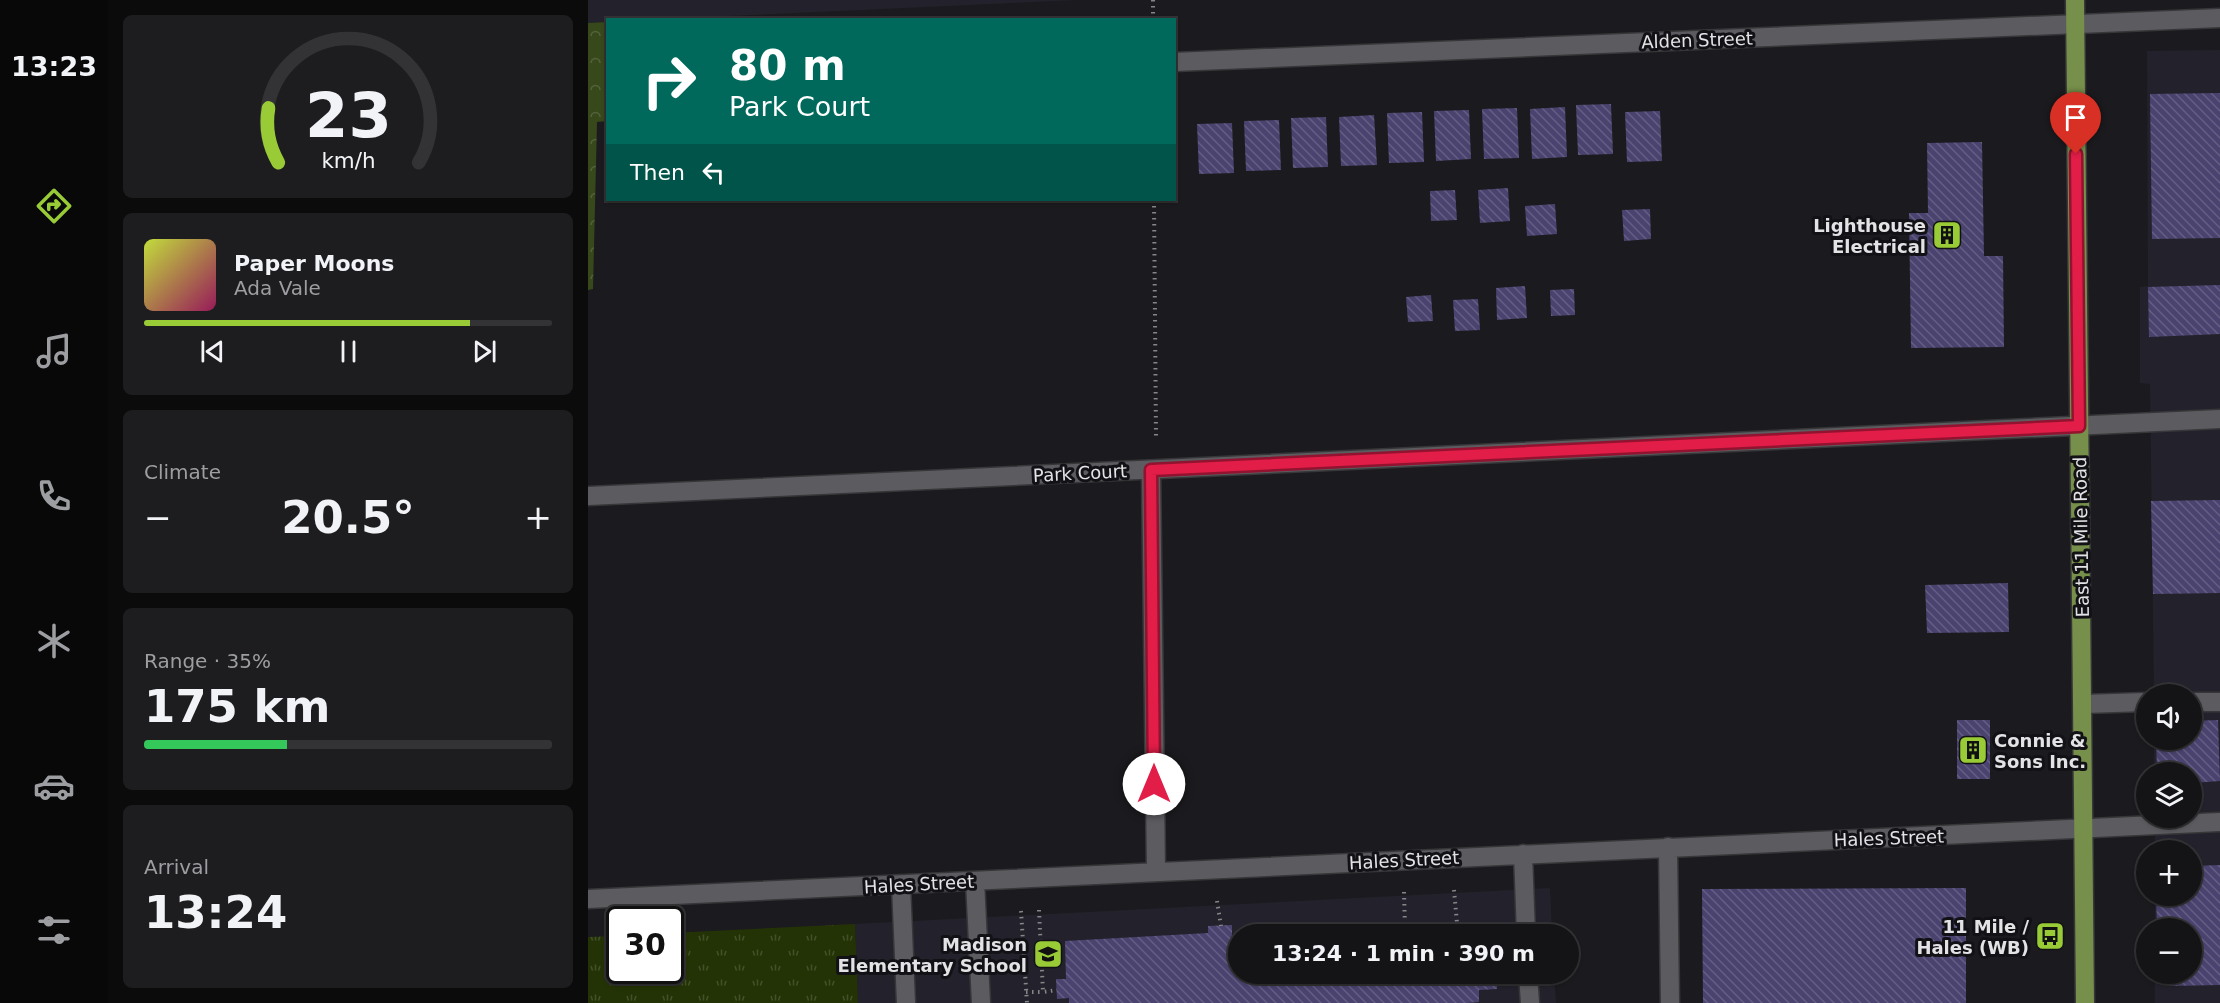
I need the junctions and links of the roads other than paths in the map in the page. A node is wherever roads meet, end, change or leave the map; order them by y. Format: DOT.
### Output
graph roads {
  1 [pos="2075,0"];
  2 [pos="2220,18"];
  3 [pos="2075,23"];
  4 [pos="1176,62"];
  5 [pos="2220,419"];
  6 [pos="2079,426"];
  7 [pos="1151,470"];
  8 [pos="588,496"];
  9 [pos="2136,702"];
  10 [pos="2202,702"];
  11 [pos="2220,702"];
  12 [pos="2083,704"];
  13 [pos="2220,822"];
  14 [pos="2084,830"];
  15 [pos="1668,847"];
  16 [pos="1523,854"];
  17 [pos="1156,871"];
  18 [pos="975,881"];
  19 [pos="900,885"];
  20 [pos="588,899"];
  21 [pos="1526,924"];
  22 [pos="1529,984"];
  23 [pos="906,1003"];
  24 [pos="981,1003"];
  25 [pos="1530,1003"];
  26 [pos="1670,1003"];
  27 [pos="2085,1003"];
  1 -- 3 [label="main road, East 11 Mile Road"];
  2 -- 3 [label="street, Alden Street"];
  3 -- 4 [label="street, Alden Street"];
  3 -- 6 [label="main road, East 11 Mile Road"];
  5 -- 6 [label="street, Park Court"];
  6 -- 7 [label="street, Park Court"];
  6 -- 12 [label="main road, East 11 Mile Road"];
  7 -- 8 [label="street, Park Court"];
  7 -- 17 [label="street"];
  9 -- 12 [label="street"];
  10 -- 11 [label="street"];
  12 -- 14 [label="main road, East 11 Mile Road"];
  13 -- 14 [label="street, Hales Street"];
  14 -- 15 [label="street, Hales Street"];
  14 -- 27 [label="main road, East 11 Mile Road"];
  15 -- 16 [label="street, Hales Street"];
  15 -- 26 [label="street"];
  16 -- 17 [label="street, Hales Street"];
  16 -- 21 [label="street"];
  17 -- 18 [label="street, Hales Street"];
  18 -- 19 [label="street, Hales Street"];
  18 -- 24 [label="street"];
  19 -- 20 [label="street, Hales Street"];
  19 -- 23 [label="street"];
  22 -- 25 [label="street"];
}
